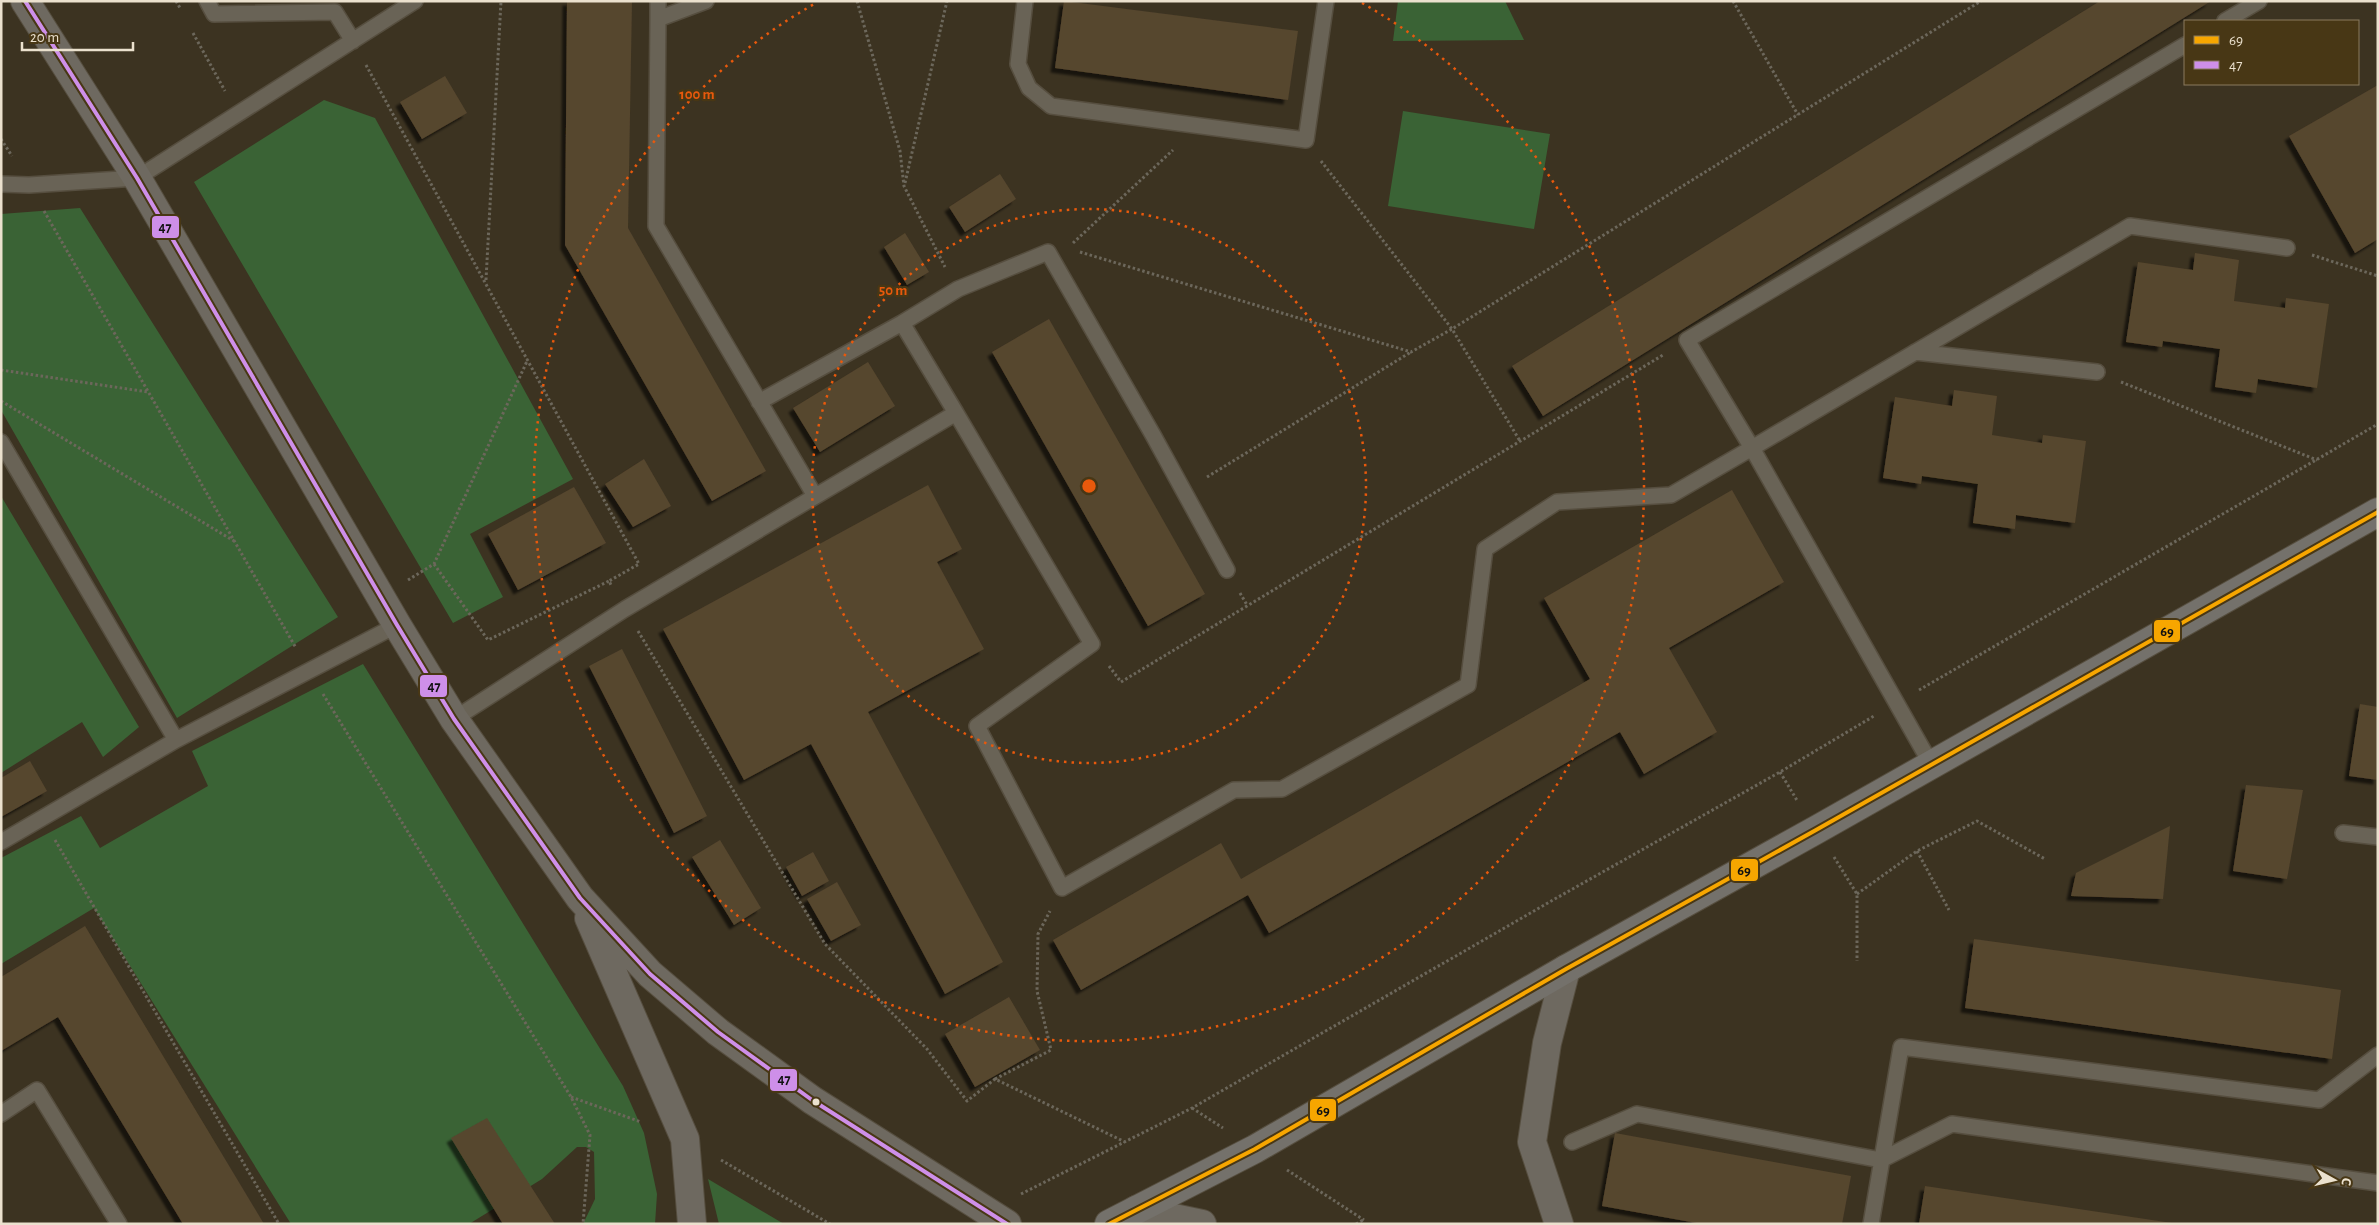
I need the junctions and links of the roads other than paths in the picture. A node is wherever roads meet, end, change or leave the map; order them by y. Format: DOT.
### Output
graph roads {
  1 [pos="25,1"];
  2 [pos="207,1"];
  3 [pos="415,1"];
  4 [pos="658,1"];
  5 [pos="706,1"];
  6 [pos="1025,1"];
  7 [pos="2259,1"];
  8 [pos="1322,2"];
  9 [pos="658,20"];
  10 [pos="2227,20"];
  11 [pos="352,41"];
  12 [pos="2184,46"];
  13 [pos="137,178"];
  14 [pos="1,184"];
  15 [pos="2287,248"];
  16 [pos="902,323"];
  17 [pos="1915,352"];
  18 [pos="2097,372"];
  19 [pos="760,402"];
  20 [pos="956,413"];
  21 [pos="1,442"];
  22 [pos="1752,448"];
  23 [pos="815,496"];
  24 [pos="2378,512"];
  25 [pos="1227,570"];
  26 [pos="397,625"];
  27 [pos="454,719"];
  28 [pos="176,740"];
  29 [pos="1931,764"];
  30 [pos="2344,833"];
  31 [pos="2378,837"];
  32 [pos="1,842"];
  33 [pos="580,898"];
  34 [pos="1566,969"];
  35 [pos="2378,1055"];
  36 [pos="1,1114"];
  37 [pos="1572,1142"];
  38 [pos="1881,1160"];
  39 [pos="2378,1183"];
  40 [pos="1136,1210"];
  41 [pos="997,1218"];
  42 [pos="119,1224"];
  43 [pos="692,1224"];
  44 [pos="1109,1224"];
  45 [pos="1202,1224"];
  46 [pos="1559,1224"];
  47 [pos="1871,1224"];
  1 -- 13 [label="main road"];
  2 -- 11 [label="lane"];
  3 -- 11 [label="lane"];
  4 -- 9 [label="lane"];
  5 -- 9 [label="lane"];
  6 -- 8 [label="lane"];
  7 -- 10 [label="lane"];
  9 -- 19 [label="lane"];
  11 -- 13 [label="lane"];
  12 -- 22 [label="lane"];
  13 -- 14 [label="lane"];
  13 -- 26 [label="main road"];
  15 -- 17 [label="lane"];
  16 -- 19 [label="lane"];
  16 -- 20 [label="lane"];
  16 -- 25 [label="lane"];
  17 -- 18 [label="lane"];
  17 -- 22 [label="lane"];
  19 -- 23 [label="lane"];
  20 -- 22 [label="lane"];
  20 -- 23 [label="lane"];
  21 -- 28 [label="lane"];
  22 -- 29 [label="lane"];
  23 -- 27 [label="lane"];
  24 -- 29 [label="main road"];
  26 -- 27 [label="main road"];
  26 -- 28 [label="lane"];
  27 -- 33 [label="main road"];
  28 -- 32 [label="lane"];
  29 -- 34 [label="main road"];
  30 -- 31 [label="lane"];
  33 -- 41 [label="main road"];
  33 -- 43 [label="main road"];
  34 -- 40 [label="main road"];
  34 -- 46 [label="main road"];
  35 -- 38 [label="lane"];
  36 -- 42 [label="lane"];
  37 -- 38 [label="lane"];
  38 -- 39 [label="lane"];
  38 -- 47 [label="lane"];
  40 -- 44 [label="main road"];
  40 -- 45 [label="main road"];
}
